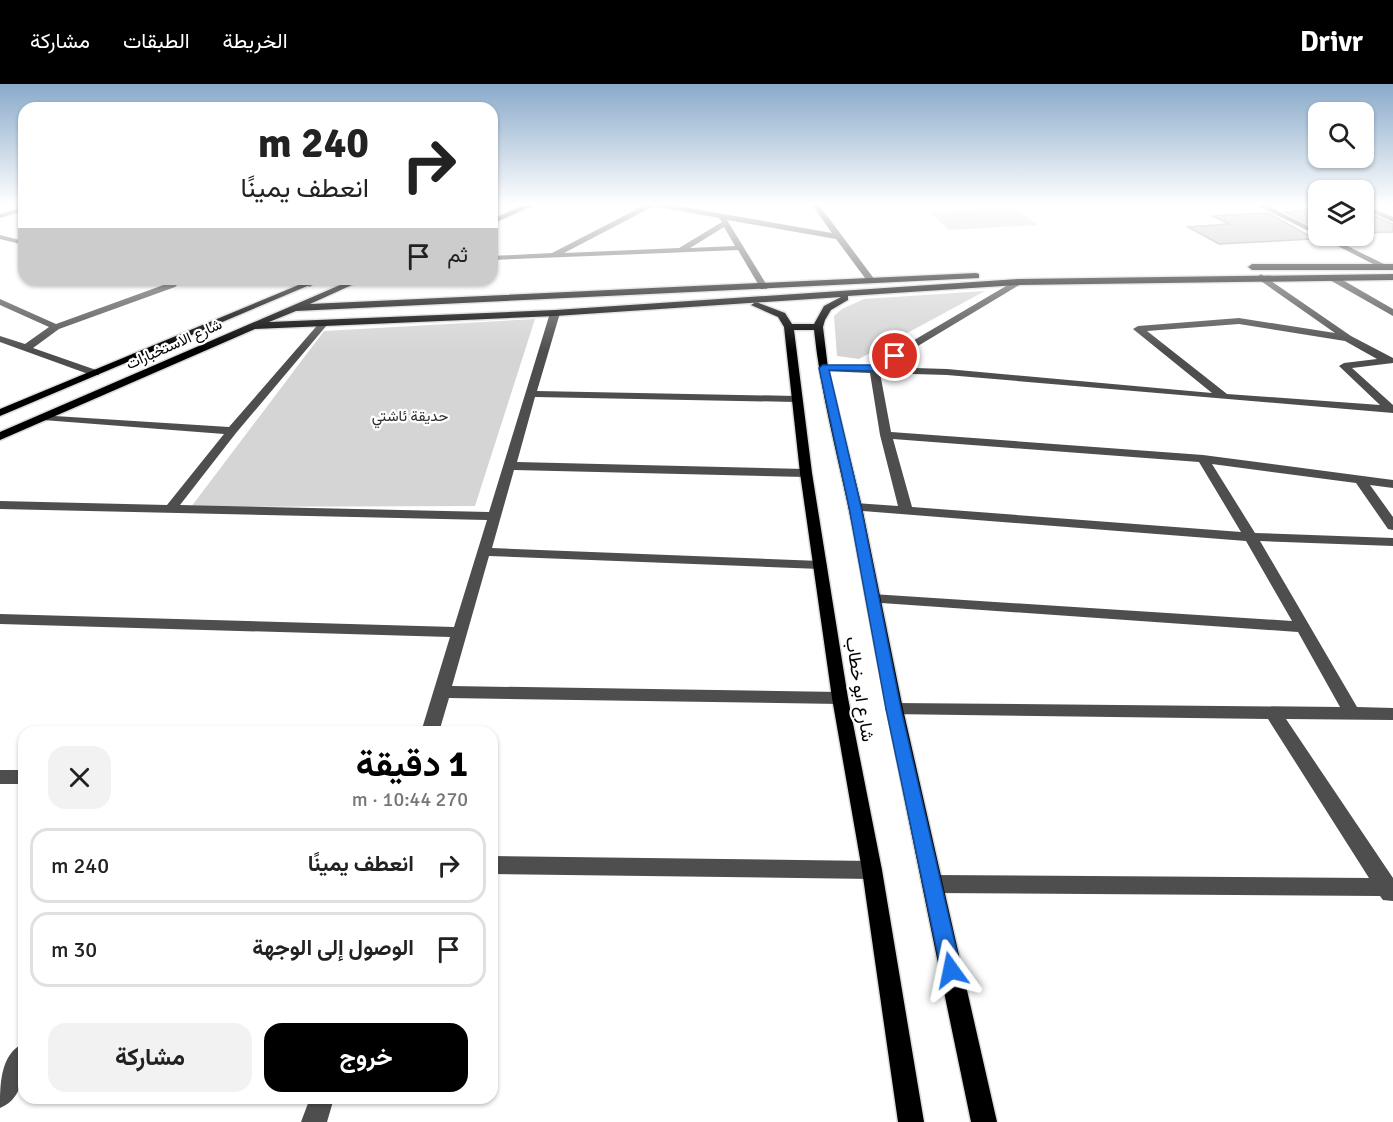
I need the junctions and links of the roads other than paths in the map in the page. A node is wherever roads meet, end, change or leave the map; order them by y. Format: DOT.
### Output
graph roads {
  1 [pos="556,253"];
  2 [pos="616,253"];
  3 [pos="743,253"];
  4 [pos="851,253"];
  5 [pos="1360,253"];
  6 [pos="549,257"];
  7 [pos="498,258"];
  8 [pos="1242,267"];
  9 [pos="1390,267"];
  10 [pos="1201,268"];
  11 [pos="1261,277"];
  12 [pos="1331,277"];
  13 [pos="1393,277"];
  14 [pos="871,280"];
  15 [pos="1018,282"];
  16 [pos="172,285"];
  17 [pos="308,285"];
  18 [pos="347,285"];
  19 [pos="764,287"];
  20 [pos="854,295"];
  21 [pos="0,302"];
  22 [pos="732,302"];
  23 [pos="294,308"];
  24 [pos="555,313"];
  25 [pos="1393,313"];
  26 [pos="324,324"];
  27 [pos="251,326"];
  28 [pos="56,327"];
  29 [pos="789,327"];
  30 [pos="818,327"];
  31 [pos="1348,338"];
  32 [pos="0,339"];
  33 [pos="26,348"];
  34 [pos="1391,360"];
  35 [pos="823,368"];
  36 [pos="874,368"];
  37 [pos="95,373"];
  38 [pos="531,394"];
  39 [pos="1224,397"];
  40 [pos="796,399"];
  41 [pos="1391,410"];
  42 [pos="1,412"];
  43 [pos="43,417"];
  44 [pos="232,431"];
  45 [pos="886,435"];
  46 [pos="0,436"];
  47 [pos="1203,459"];
  48 [pos="509,466"];
  49 [pos="806,473"];
  50 [pos="1359,478"];
  51 [pos="1393,484"];
  52 [pos="1,507"];
  53 [pos="855,507"];
  54 [pos="170,509"];
  55 [pos="906,511"];
  56 [pos="495,516"];
  57 [pos="1393,526"];
  58 [pos="1251,537"];
  59 [pos="1393,542"];
  60 [pos="484,552"];
  61 [pos="820,565"];
  62 [pos="872,598"];
  63 [pos="0,619"];
  64 [pos="1300,627"];
  65 [pos="460,632"];
  66 [pos="442,692"];
  67 [pos="840,698"];
  68 [pos="894,709"];
  69 [pos="1272,712"];
  70 [pos="1352,713"];
  71 [pos="1393,714"];
  72 [pos="432,726"];
  73 [pos="0,777"];
  74 [pos="18,777"];
  75 [pos="498,865"];
  76 [pos="872,870"];
  77 [pos="932,884"];
  78 [pos="1391,890"];
  79 [pos="18,1065"];
  80 [pos="0,1096"];
  81 [pos="320,1104"];
  82 [pos="315,1122"];
  83 [pos="910,1122"];
  84 [pos="984,1122"];
  1 -- 6 [label="street"];
  2 -- 6 [label="street"];
  3 -- 19 [label="street"];
  4 -- 14 [label="street"];
  5 -- 9 [label="street"];
  6 -- 7 [label="street"];
  8 -- 9 [label="main road"];
  10 -- 14 [label="main road"];
  11 -- 12 [label="main road"];
  11 -- 15 [label="main road"];
  11 -- 31 [label="street"];
  12 -- 13 [label="main road"];
  12 -- 25 [label="street"];
  14 -- 19 [label="main road"];
  15 -- 20 [label="main road"];
  15 -- 36 [label="street"];
  16 -- 28 [label="street"];
  17 -- 37 [label="main road, شارع الاستخبارات"];
  18 -- 23 [label="main road, شارع الاستخبارات"];
  19 -- 23 [label="main road"];
  20 -- 22 [label="main road"];
  20 -- 30 [label="main road"];
  21 -- 28 [label="street"];
  22 -- 24 [label="main road"];
  22 -- 29 [label="main road"];
  23 -- 27 [label="main road, شارع الاستخبارات"];
  24 -- 26 [label="main road"];
  24 -- 38 [label="street"];
  26 -- 27 [label="main road"];
  26 -- 44 [label="street"];
  27 -- 43 [label="main road, شارع الاستخبارات"];
  28 -- 33 [label="street"];
  29 -- 30 [label="main road"];
  29 -- 40 [label="main road, شارع ابو خطاب"];
  30 -- 35 [label="main road, شارع ابو خطاب"];
  31 -- 34 [label="street"];
  31 -- 39 [label="street"];
  32 -- 33 [label="street"];
  33 -- 37 [label="street"];
  34 -- 41 [label="street"];
  35 -- 36 [label="street"];
  35 -- 53 [label="main road, شارع ابو خطاب"];
  36 -- 39 [label="street"];
  36 -- 45 [label="street"];
  37 -- 42 [label="main road, شارع الاستخبارات"];
  38 -- 40 [label="street"];
  38 -- 48 [label="street"];
  39 -- 41 [label="street"];
  40 -- 49 [label="main road, شارع ابو خطاب"];
  43 -- 44 [label="street"];
  43 -- 46 [label="main road, شارع الاستخبارات"];
  44 -- 54 [label="street"];
  45 -- 47 [label="street"];
  45 -- 55 [label="street"];
  47 -- 50 [label="street"];
  47 -- 58 [label="street"];
  48 -- 49 [label="street"];
  48 -- 56 [label="street"];
  49 -- 61 [label="main road, شارع ابو خطاب"];
  50 -- 51 [label="street"];
  50 -- 57 [label="street"];
  52 -- 54 [label="street"];
  53 -- 55 [label="street"];
  53 -- 62 [label="main road, شارع ابو خطاب"];
  54 -- 56 [label="street"];
  55 -- 58 [label="street"];
  56 -- 60 [label="street"];
  58 -- 59 [label="street"];
  58 -- 64 [label="street"];
  60 -- 61 [label="street"];
  60 -- 65 [label="street"];
  61 -- 67 [label="main road, شارع ابو خطاب"];
  62 -- 64 [label="street"];
  62 -- 68 [label="main road, شارع ابو خطاب"];
  63 -- 65 [label="street"];
  64 -- 70 [label="street"];
  65 -- 66 [label="street"];
  66 -- 67 [label="street"];
  66 -- 72 [label="street"];
  67 -- 76 [label="main road, شارع ابو خطاب"];
  68 -- 69 [label="street"];
  68 -- 77 [label="main road, شارع ابو خطاب"];
  69 -- 70 [label="street"];
  69 -- 78 [label="street"];
  70 -- 71 [label="street"];
  73 -- 74 [label="street"];
  75 -- 76 [label="street"];
  76 -- 83 [label="main road, شارع ابو خطاب"];
  77 -- 78 [label="street"];
  77 -- 84 [label="main road, شارع ابو خطاب"];
  79 -- 80 [label="street"];
  81 -- 82 [label="street"];
}
